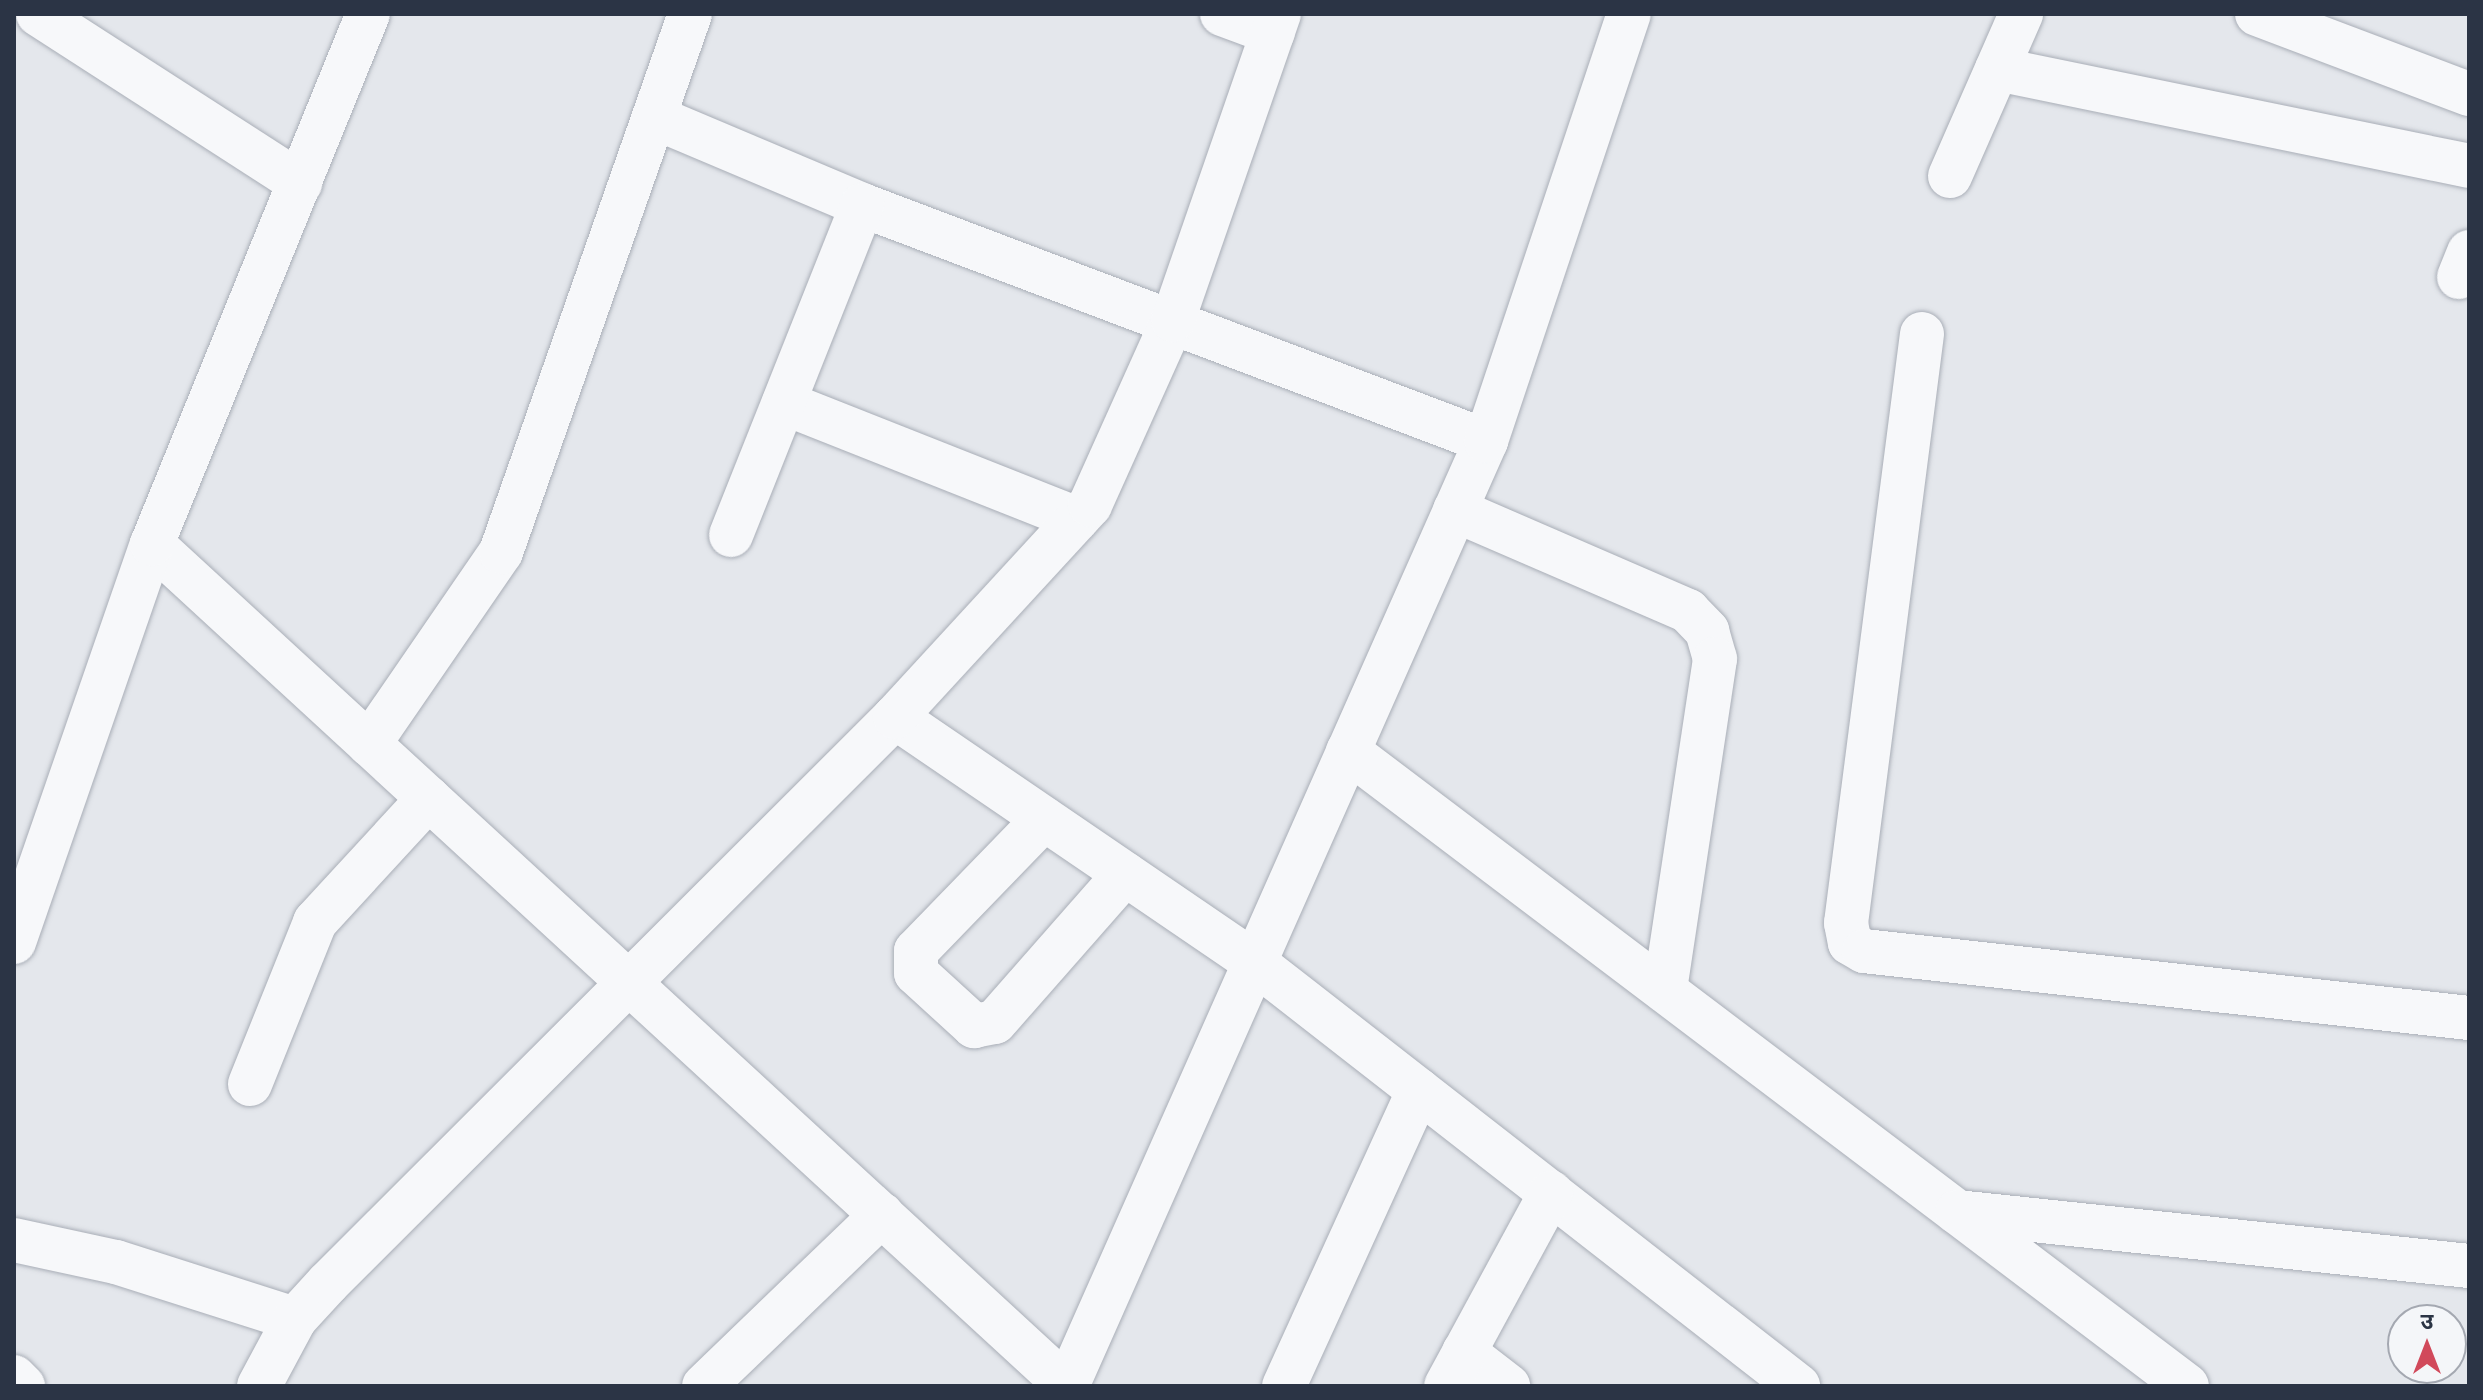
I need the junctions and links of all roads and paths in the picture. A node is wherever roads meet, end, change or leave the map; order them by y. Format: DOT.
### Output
graph roads {
  1 [pos="38,14"];
  2 [pos="368,14"];
  3 [pos="690,14"];
  4 [pos="1222,14"];
  5 [pos="1629,14"];
  6 [pos="2021,14"];
  7 [pos="2257,14"];
  8 [pos="1276,23"];
  9 [pos="1997,69"];
  10 [pos="2469,94"];
  11 [pos="654,117"];
  12 [pos="2469,166"];
  13 [pos="1950,176"];
  14 [pos="300,183"];
  15 [pos="862,205"];
  16 [pos="1173,320"];
  17 [pos="1922,334"];
  18 [pos="784,403"];
  19 [pos="1486,441"];
  20 [pos="1455,510"];
  21 [pos="1077,519"];
  22 [pos="731,535"];
  23 [pos="152,544"];
  24 [pos="895,717"];
  25 [pos="369,744"];
  26 [pos="1348,751"];
  27 [pos="429,798"];
  28 [pos="1044,819"];
  29 [pos="1125,874"];
  30 [pos="14,942"];
  31 [pos="1254,962"];
  32 [pos="630,984"];
  33 [pos="1665,990"];
  34 [pos="2469,1018"];
  35 [pos="250,1084"];
  36 [pos="1419,1090"];
  37 [pos="1551,1193"];
  38 [pos="1957,1212"];
  39 [pos="882,1215"];
  40 [pos="14,1240"];
  41 [pos="2469,1266"];
  42 [pos="295,1319"];
  43 [pos="1455,1369"];
  44 [pos="14,1377"];
  45 [pos="23,1386"];
  46 [pos="259,1386"];
  47 [pos="704,1386"];
  48 [pos="1067,1386"];
  49 [pos="1284,1386"];
  50 [pos="1508,1386"];
  51 [pos="1798,1386"];
  52 [pos="2187,1386"];
  1 -- 14 [label="street"];
  2 -- 14 [label="street"];
  3 -- 11 [label="street"];
  4 -- 8 [label="street"];
  5 -- 19 [label="street"];
  6 -- 9 [label="street"];
  7 -- 10 [label="street"];
  8 -- 16 [label="street"];
  9 -- 12 [label="street"];
  9 -- 13 [label="street"];
  11 -- 15 [label="street"];
  11 -- 25 [label="street"];
  14 -- 23 [label="street"];
  15 -- 16 [label="street"];
  15 -- 18 [label="street"];
  16 -- 19 [label="street"];
  16 -- 21 [label="street"];
  17 -- 34 [label="street"];
  18 -- 21 [label="street"];
  18 -- 22 [label="street"];
  19 -- 20 [label="street"];
  20 -- 26 [label="street"];
  20 -- 33 [label="street"];
  21 -- 24 [label="street"];
  23 -- 25 [label="street"];
  23 -- 30 [label="street"];
  24 -- 28 [label="street"];
  24 -- 32 [label="street"];
  25 -- 27 [label="street"];
  26 -- 31 [label="street"];
  26 -- 33 [label="street"];
  27 -- 32 [label="street"];
  27 -- 35 [label="street"];
  28 -- 29 [label="street"];
  28 -- 29 [label="street"];
  29 -- 31 [label="street"];
  31 -- 36 [label="street"];
  31 -- 48 [label="street"];
  32 -- 39 [label="street"];
  32 -- 42 [label="street"];
  33 -- 38 [label="street"];
  36 -- 37 [label="street"];
  36 -- 49 [label="street"];
  37 -- 43 [label="street"];
  37 -- 51 [label="street"];
  38 -- 41 [label="street"];
  38 -- 52 [label="street"];
  39 -- 47 [label="street"];
  39 -- 48 [label="street"];
  40 -- 42 [label="street"];
  42 -- 46 [label="street"];
  43 -- 50 [label="street"];
  44 -- 45 [label="street"];
}
